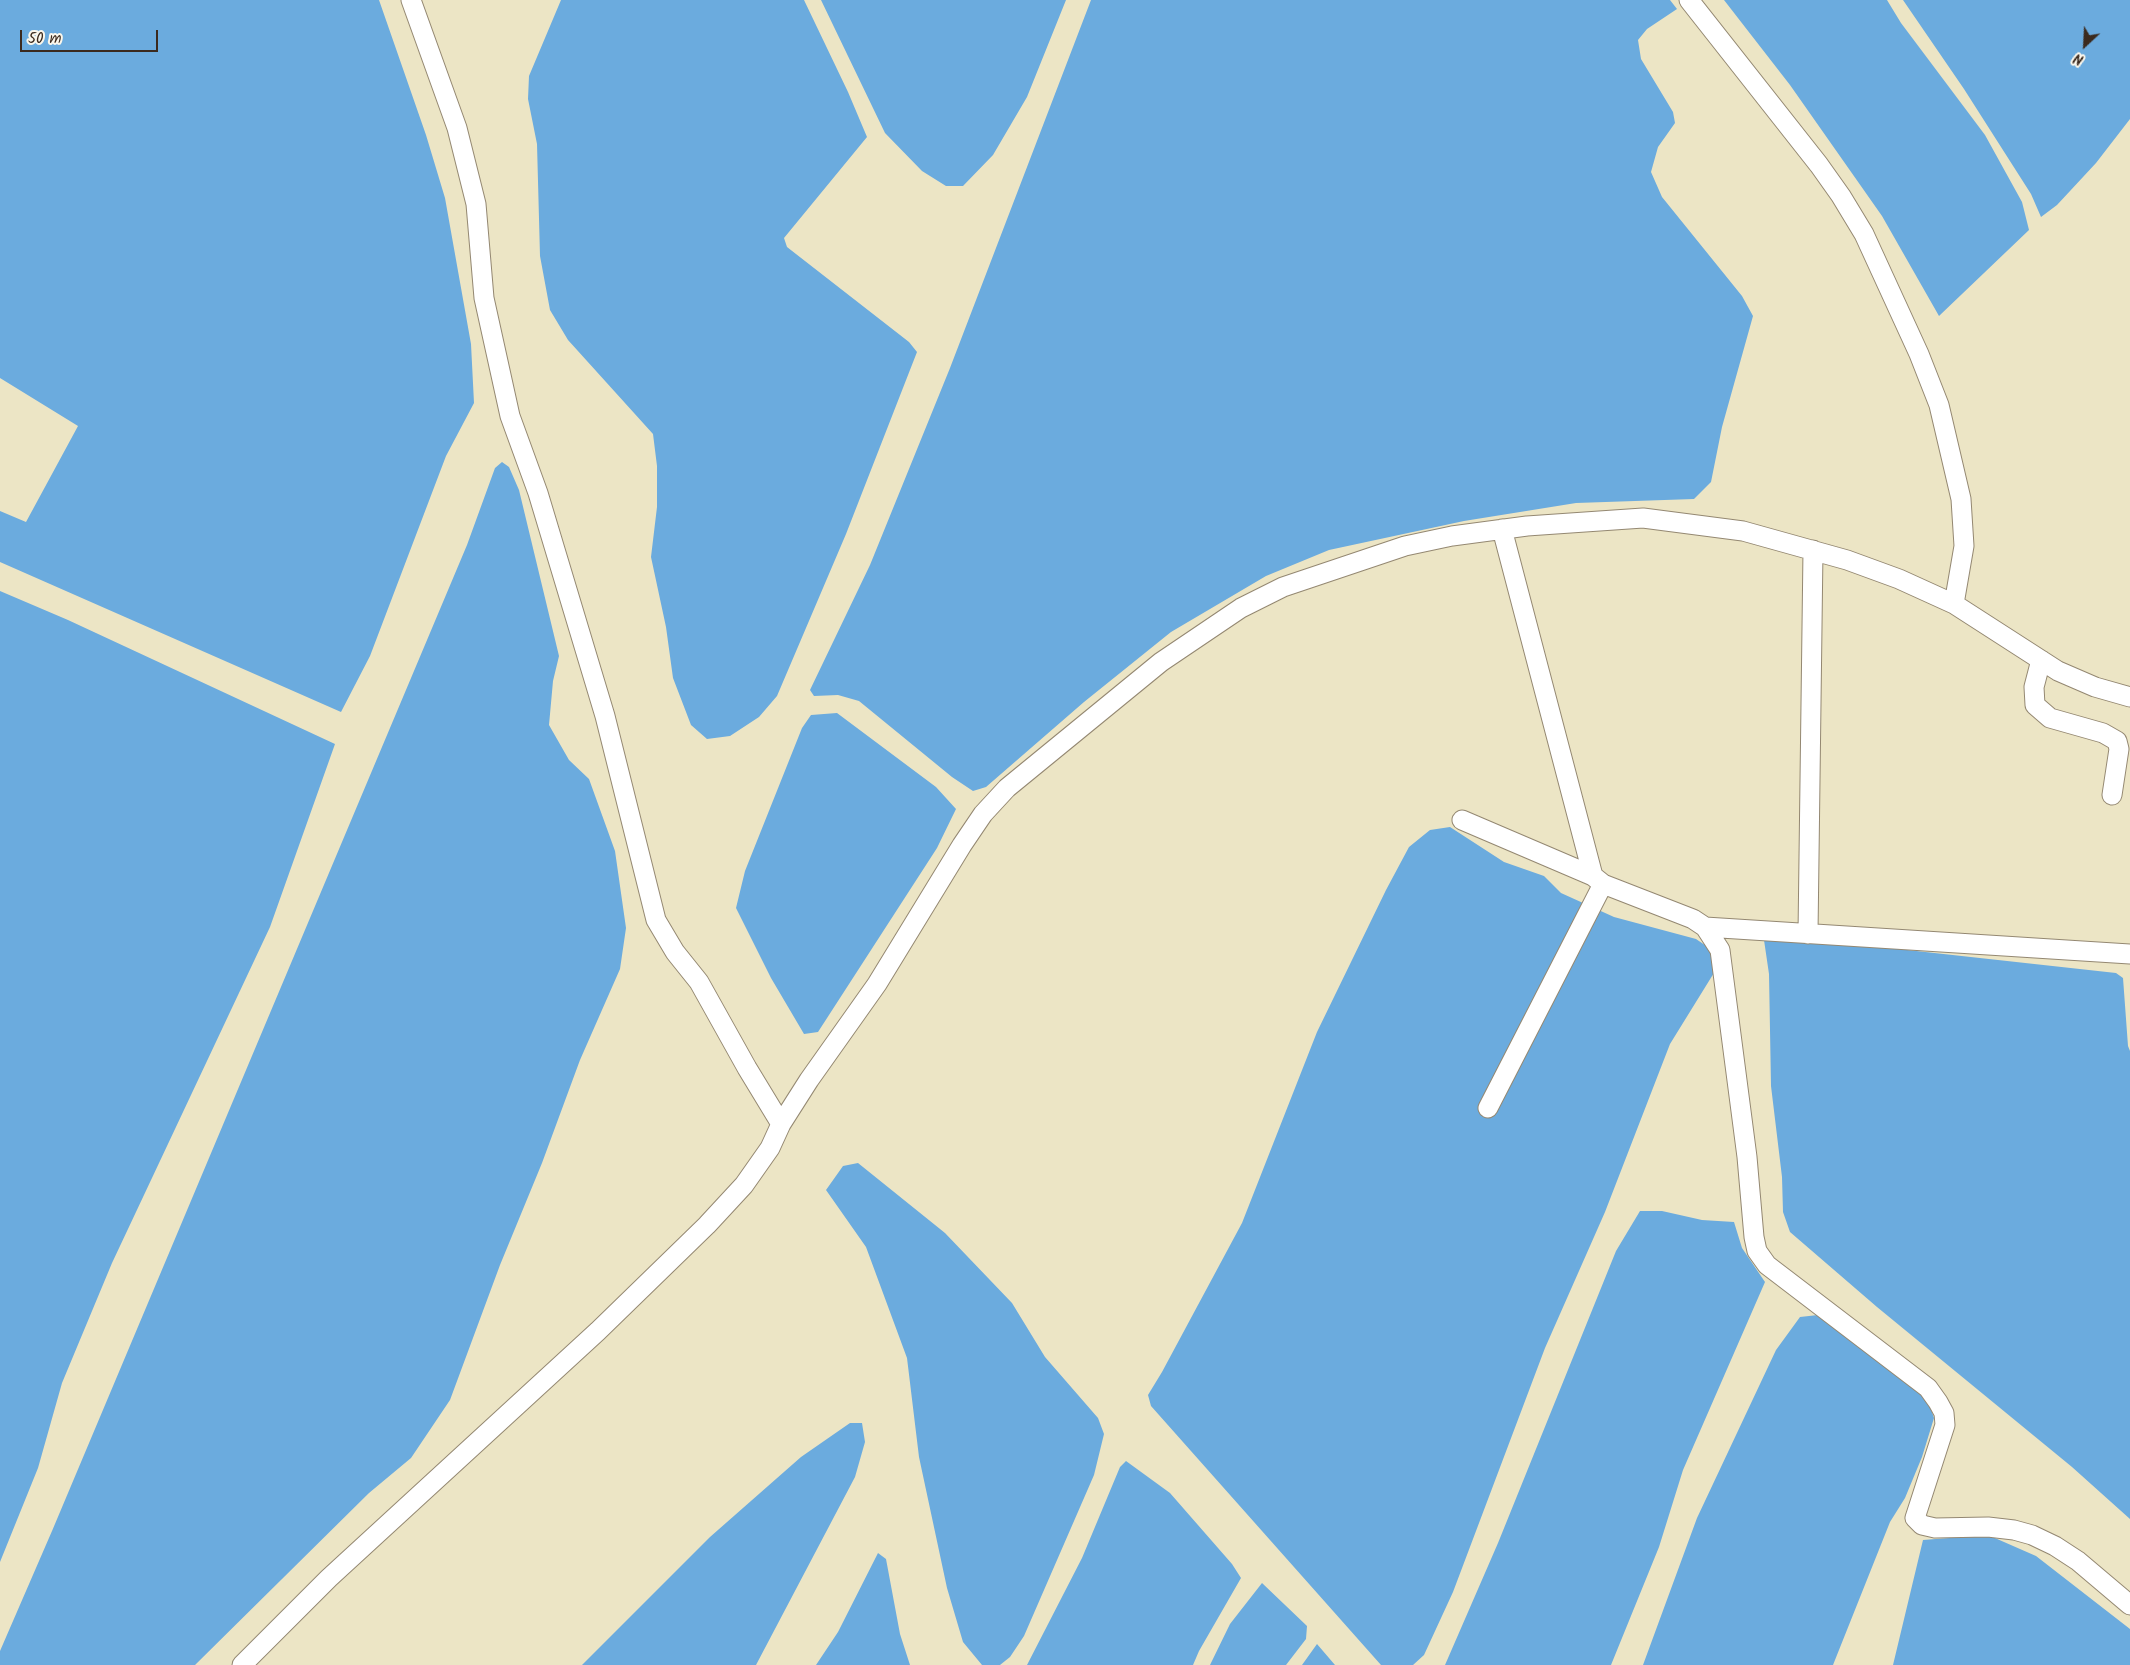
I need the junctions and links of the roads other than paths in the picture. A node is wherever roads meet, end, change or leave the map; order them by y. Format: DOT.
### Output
graph roads {
  1 [pos="411,0"];
  2 [pos="1689,0"];
  3 [pos="1502,529"];
  4 [pos="1813,550"];
  5 [pos="1954,604"];
  6 [pos="2041,660"];
  7 [pos="2130,697"];
  8 [pos="2112,795"];
  9 [pos="1462,820"];
  10 [pos="1598,880"];
  11 [pos="1705,927"];
  12 [pos="1808,934"];
  13 [pos="2130,954"];
  14 [pos="1488,1108"];
  15 [pos="781,1124"];
  16 [pos="2130,1605"];
  17 [pos="242,1665"];
  1 -- 15 [label="street"];
  2 -- 5 [label="street"];
  3 -- 4 [label="street"];
  3 -- 10 [label="street"];
  3 -- 15 [label="street"];
  4 -- 5 [label="street"];
  4 -- 12 [label="street"];
  5 -- 6 [label="street"];
  6 -- 7 [label="street"];
  6 -- 8 [label="street"];
  9 -- 10 [label="street"];
  10 -- 11 [label="street"];
  10 -- 14 [label="street"];
  11 -- 12 [label="street"];
  11 -- 16 [label="street"];
  12 -- 13 [label="street"];
  15 -- 17 [label="street"];
}
